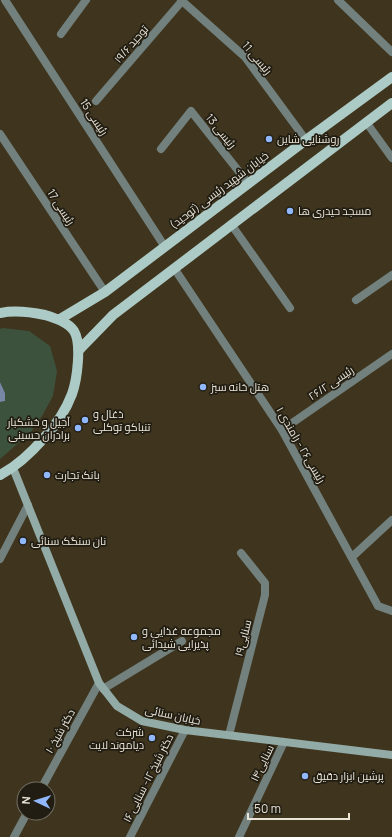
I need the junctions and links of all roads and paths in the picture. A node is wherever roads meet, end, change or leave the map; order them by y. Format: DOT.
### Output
graph roads {
  1 [pos="5,0"];
  2 [pos="86,0"];
  3 [pos="338,0"];
  4 [pos="182,1"];
  5 [pos="61,34"];
  6 [pos="392,52"];
  7 [pos="392,77"];
  8 [pos="96,101"];
  9 [pos="392,104"];
  10 [pos="366,122"];
  11 [pos="0,134"];
  12 [pos="306,140"];
  13 [pos="161,149"];
  14 [pos="392,158"];
  15 [pos="248,183"];
  16 [pos="230,224"];
  17 [pos="165,247"];
  18 [pos="174,268"];
  19 [pos="392,275"];
  20 [pos="104,292"];
  21 [pos="356,300"];
  22 [pos="290,308"];
  23 [pos="0,313"];
  24 [pos="60,319"];
  25 [pos="79,350"];
  26 [pos="392,354"];
  27 [pos="282,430"];
  28 [pos="13,468"];
  29 [pos="0,475"];
  30 [pos="28,505"];
  31 [pos="392,520"];
  32 [pos="241,553"];
  33 [pos="352,557"];
  34 [pos="0,559"];
  35 [pos="392,611"];
  36 [pos="182,641"];
  37 [pos="101,686"];
  38 [pos="185,730"];
  39 [pos="229,735"];
  40 [pos="284,742"];
  41 [pos="392,755"];
  42 [pos="46,781"];
  43 [pos="23,821"];
  44 [pos="14,837"];
  45 [pos="130,837"];
  46 [pos="239,837"];
  1 -- 17 [label="street, رئیسی 15"];
  2 -- 5 [label="street"];
  3 -- 6 [label="street"];
  4 -- 8 [label="street, توحید ۱۹/۶"];
  4 -- 12 [label="street, رئیسی 11"];
  7 -- 12 [label="main road, خیابان شهید رئیسی (توحید)"];
  9 -- 10 [label="main road"];
  10 -- 14 [label="street"];
  10 -- 16 [label="main road"];
  11 -- 20 [label="street, رئیسی 17"];
  12 -- 15 [label="main road, خیابان شهید رئیسی (توحید)"];
  13 -- 15 [label="street, رئیسی 13"];
  15 -- 17 [label="main road, خیابان شهید رئیسی (توحید)"];
  16 -- 18 [label="main road"];
  16 -- 22 [label="street"];
  17 -- 20 [label="main road, خیابان شهید رئیسی (توحید)"];
  18 -- 25 [label="main road"];
  18 -- 27 [label="street, رئیسی۲۶ - رامندی ۱"];
  19 -- 21 [label="street"];
  20 -- 24 [label="main road, خیابان شهید رئیسی (توحید)"];
  23 -- 24 [label="main road"];
  24 -- 25 [label="main road"];
  25 -- 28 [label="main road"];
  26 -- 27 [label="street, رئیسی ۲۶/۲"];
  27 -- 33 [label="street, رئیسی۲۶ - رامندی ۱"];
  28 -- 29 [label="main road"];
  28 -- 30 [label="street, خیابان سنائی"];
  30 -- 34 [label="street"];
  30 -- 37 [label="street, خیابان سنائی"];
  31 -- 33 [label="street"];
  32 -- 39 [label="street, سنایی۱۹"];
  33 -- 35 [label="street, رئیسی۲۶ - رامندی ۱"];
  36 -- 37 [label="street"];
  37 -- 38 [label="street, خیابان سنائی"];
  37 -- 42 [label="street, دکتر شیخ ۱۰"];
  38 -- 39 [label="street, خیابان سنائی"];
  38 -- 45 [label="street, دکتر شیخ ۱۲- سنایی ۱۶"];
  39 -- 40 [label="street, خیابان سنائی"];
  40 -- 41 [label="street, خیابان سنائی"];
  40 -- 46 [label="street, سنایی۱۴"];
  43 -- 44 [label="street"];
}
